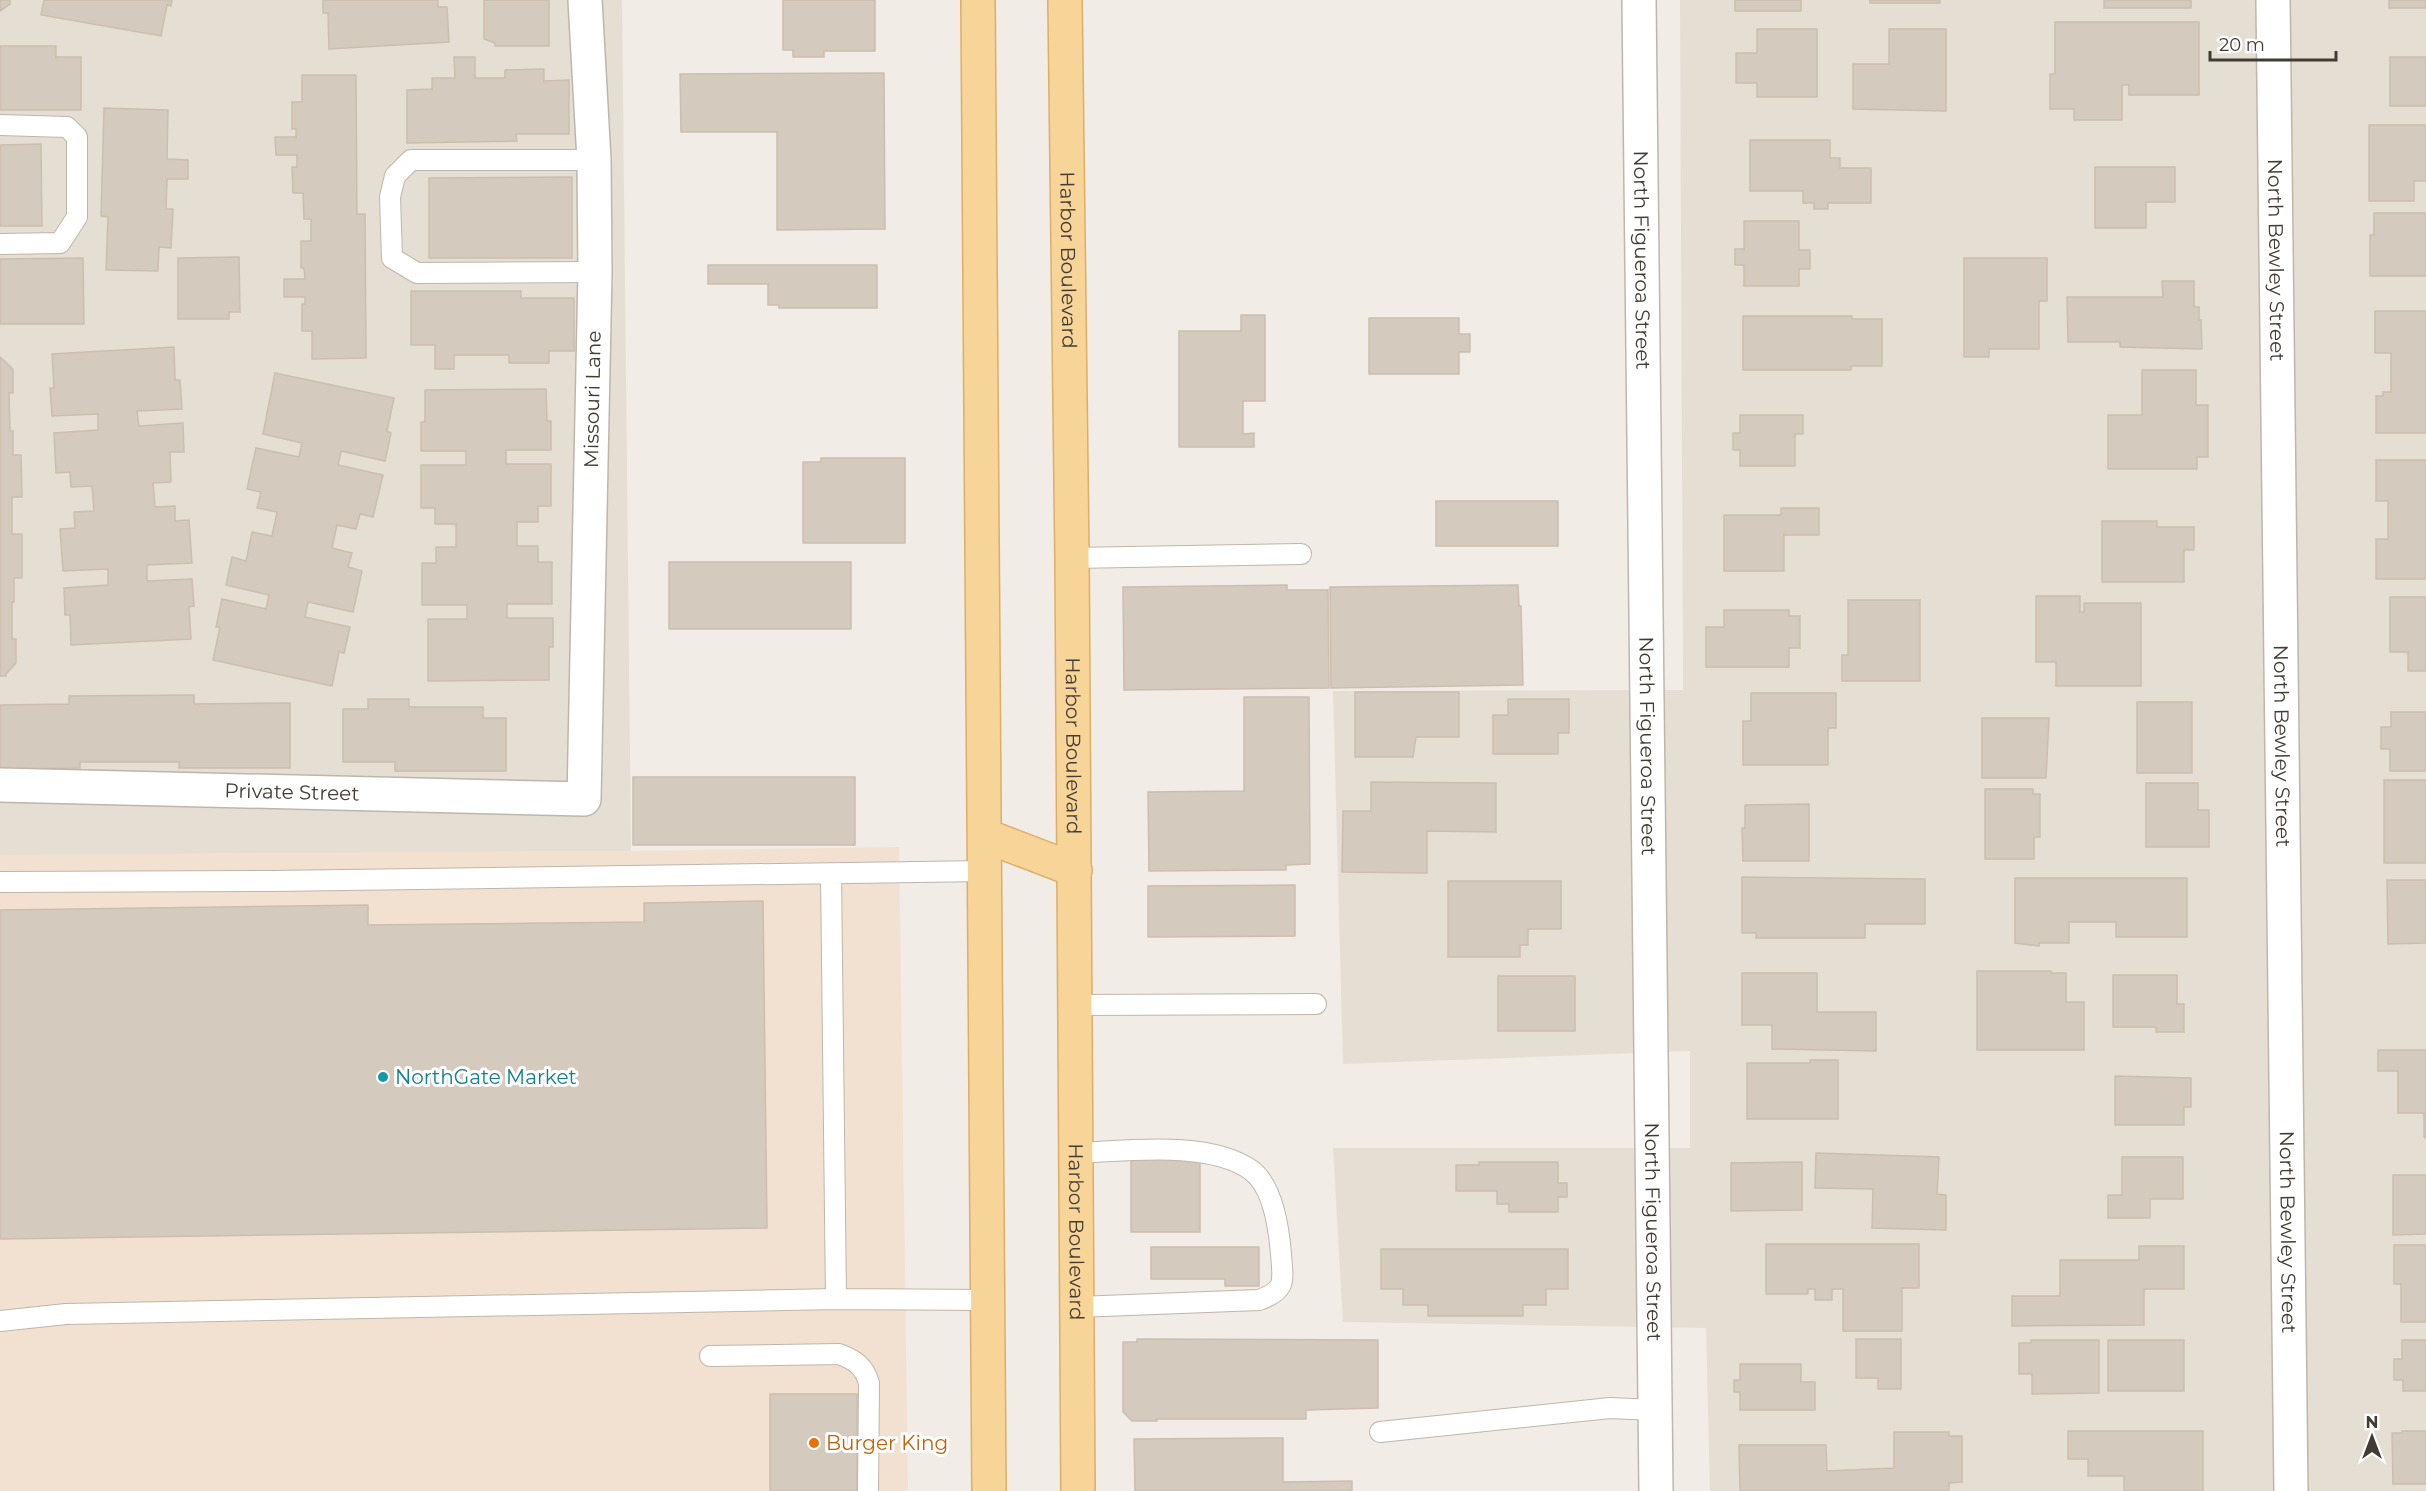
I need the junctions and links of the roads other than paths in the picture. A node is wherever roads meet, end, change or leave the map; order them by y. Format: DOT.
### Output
graph roads {
  1 [pos="585,0"];
  2 [pos="978,0"];
  3 [pos="1065,0"];
  4 [pos="1639,0"];
  5 [pos="2273,0"];
  6 [pos="0,125"];
  7 [pos="594,160"];
  8 [pos="0,244"];
  9 [pos="595,272"];
  10 [pos="1301,554"];
  11 [pos="1072,558"];
  12 [pos="0,785"];
  13 [pos="584,799"];
  14 [pos="986,836"];
  15 [pos="1075,870"];
  16 [pos="986,871"];
  17 [pos="831,874"];
  18 [pos="0,882"];
  19 [pos="1316,1004"];
  20 [pos="1076,1005"];
  21 [pos="1076,1153"];
  22 [pos="836,1299"];
  23 [pos="987,1300"];
  24 [pos="1077,1307"];
  25 [pos="0,1321"];
  26 [pos="710,1356"];
  27 [pos="1655,1410"];
  28 [pos="1380,1432"];
  29 [pos="868,1491"];
  30 [pos="988,1491"];
  31 [pos="1078,1491"];
  32 [pos="1656,1491"];
  33 [pos="2290,1491"];
  1 -- 7 [label="street, Missouri Lane"];
  2 -- 14 [label="main road"];
  3 -- 11 [label="main road, Harbor Boulevard"];
  4 -- 27 [label="street, North Figueroa Street"];
  5 -- 33 [label="street, North Bewley Street"];
  6 -- 8 [label="lane"];
  7 -- 9 [label="street, Missouri Lane"];
  7 -- 9 [label="lane"];
  9 -- 13 [label="street, Missouri Lane"];
  10 -- 11 [label="lane"];
  11 -- 15 [label="main road, Harbor Boulevard"];
  12 -- 13 [label="street, Private Street"];
  14 -- 15 [label="main road"];
  14 -- 16 [label="main road"];
  15 -- 20 [label="main road, Harbor Boulevard"];
  16 -- 17 [label="lane"];
  16 -- 23 [label="main road"];
  17 -- 18 [label="lane"];
  17 -- 22 [label="lane"];
  19 -- 20 [label="lane"];
  20 -- 21 [label="main road, Harbor Boulevard"];
  21 -- 24 [label="main road, Harbor Boulevard"];
  21 -- 24 [label="lane"];
  22 -- 23 [label="lane"];
  22 -- 25 [label="lane"];
  23 -- 30 [label="main road"];
  24 -- 31 [label="main road, Harbor Boulevard"];
  26 -- 29 [label="lane"];
  27 -- 28 [label="lane"];
  27 -- 32 [label="street, North Figueroa Street"];
}
